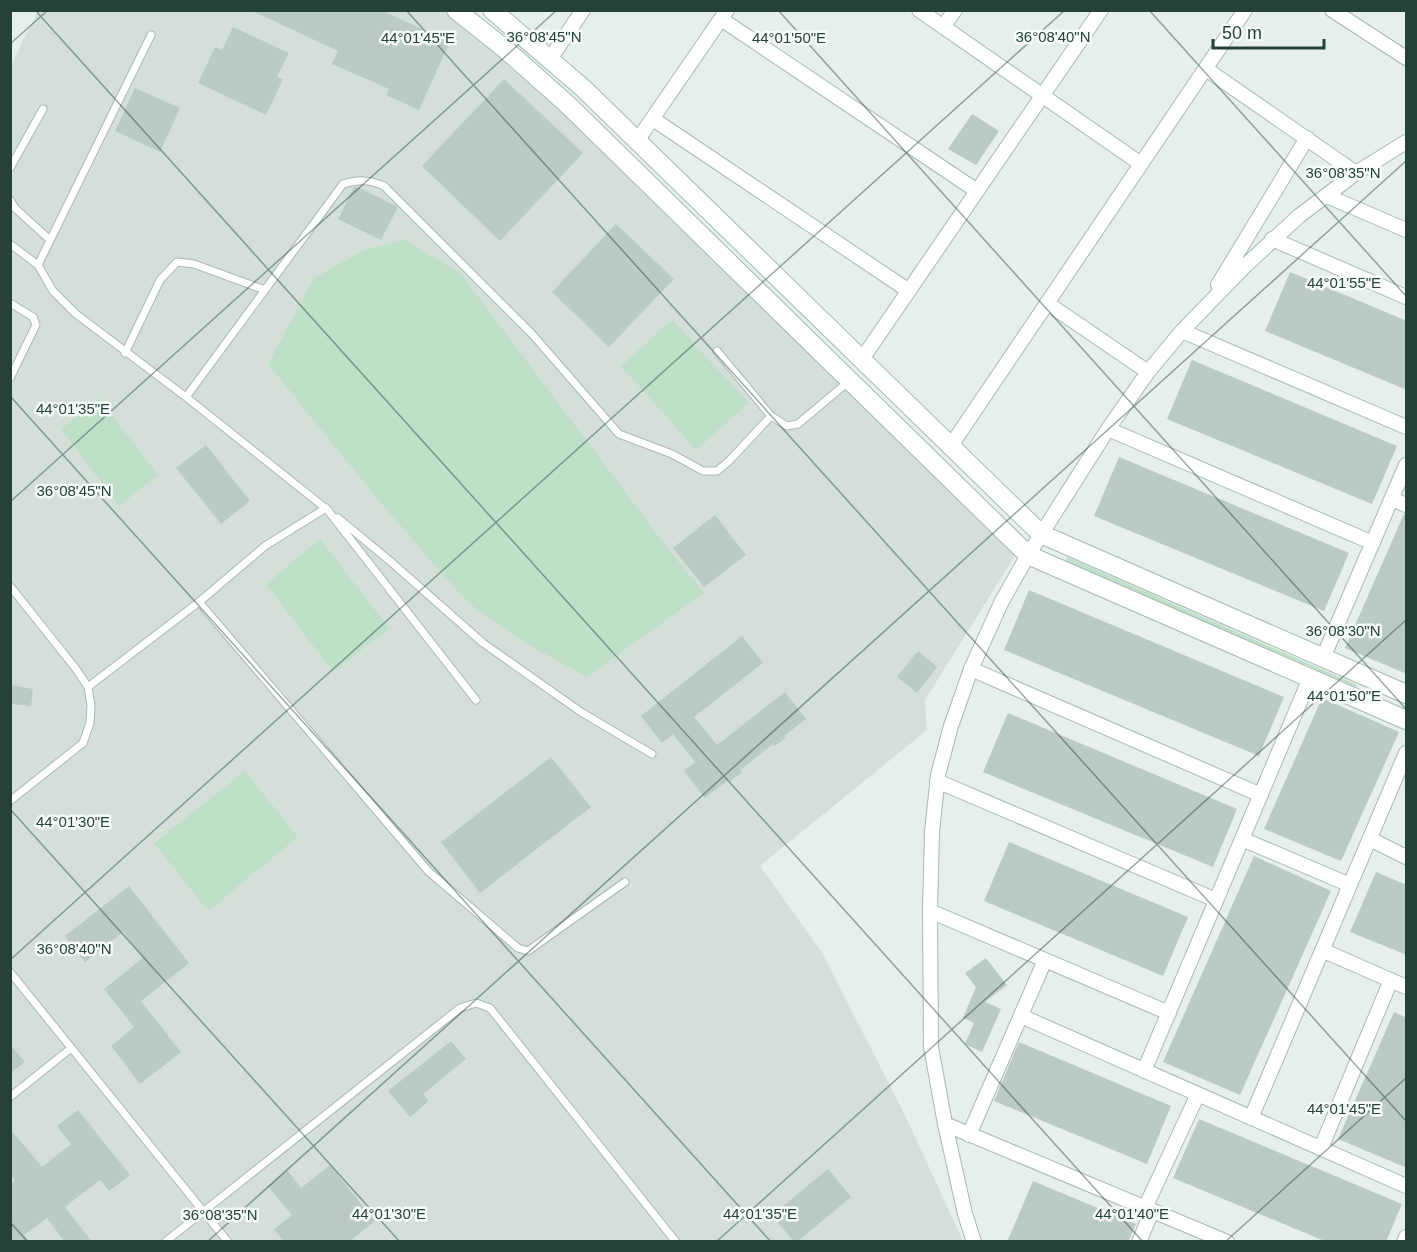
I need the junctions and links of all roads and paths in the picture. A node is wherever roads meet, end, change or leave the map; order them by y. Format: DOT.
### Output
graph roads {
  1 [pos="456,10"];
  2 [pos="492,10"];
  3 [pos="583,10"];
  4 [pos="920,10"];
  5 [pos="955,10"];
  6 [pos="1101,10"];
  7 [pos="1245,10"];
  8 [pos="1332,10"];
  9 [pos="724,15"];
  10 [pos="943,27"];
  11 [pos="151,35"];
  12 [pos="1407,58"];
  13 [pos="550,59"];
  14 [pos="1206,69"];
  15 [pos="1042,96"];
  16 [pos="43,109"];
  17 [pos="653,119"];
  18 [pos="1307,138"];
  19 [pos="638,141"];
  20 [pos="1407,142"];
  21 [pos="1141,165"];
  22 [pos="10,168"];
  23 [pos="1356,173"];
  24 [pos="977,191"];
  25 [pos="1327,196"];
  26 [pos="10,200"];
  27 [pos="714,216"];
  28 [pos="1407,230"];
  29 [pos="697,231"];
  30 [pos="1272,239"];
  31 [pos="50,240"];
  32 [pos="10,244"];
  33 [pos="38,265"];
  34 [pos="265,290"];
  35 [pos="909,291"];
  36 [pos="1407,297"];
  37 [pos="10,303"];
  38 [pos="1047,303"];
  39 [pos="1203,309"];
  40 [pos="1182,332"];
  41 [pos="717,351"];
  42 [pos="125,353"];
  43 [pos="862,359"];
  44 [pos="1148,372"];
  45 [pos="10,378"];
  46 [pos="850,380"];
  47 [pos="186,397"];
  48 [pos="771,416"];
  49 [pos="1407,428"];
  50 [pos="1108,429"];
  51 [pos="950,447"];
  52 [pos="1407,465"];
  53 [pos="1392,499"];
  54 [pos="1407,505"];
  55 [pos="326,508"];
  56 [pos="1041,534"];
  57 [pos="1373,543"];
  58 [pos="1028,555"];
  59 [pos="10,586"];
  60 [pos="199,602"];
  61 [pos="1323,658"];
  62 [pos="971,669"];
  63 [pos="1310,678"];
  64 [pos="1377,681"];
  65 [pos="88,687"];
  66 [pos="1407,694"];
  67 [pos="476,700"];
  68 [pos="1367,703"];
  69 [pos="1407,720"];
  70 [pos="1407,753"];
  71 [pos="651,754"];
  72 [pos="937,781"];
  73 [pos="1261,795"];
  74 [pos="10,801"];
  75 [pos="1242,839"];
  76 [pos="1370,839"];
  77 [pos="1407,856"];
  78 [pos="625,882"];
  79 [pos="1350,885"];
  80 [pos="1216,900"];
  81 [pos="930,910"];
  82 [pos="1322,950"];
  83 [pos="1044,960"];
  84 [pos="10,972"];
  85 [pos="1391,980"];
  86 [pos="1407,987"];
  87 [pos="1169,1013"];
  88 [pos="1020,1016"];
  89 [pos="70,1049"];
  90 [pos="1144,1071"];
  91 [pos="1198,1094"];
  92 [pos="10,1096"];
  93 [pos="1251,1118"];
  94 [pos="945,1125"];
  95 [pos="969,1135"];
  96 [pos="1321,1148"];
  97 [pos="1407,1186"];
  98 [pos="1149,1209"];
  99 [pos="204,1211"];
  100 [pos="1407,1237"];
  101 [pos="165,1242"];
  102 [pos="228,1242"];
  103 [pos="676,1242"];
  104 [pos="974,1242"];
  105 [pos="1139,1242"];
  106 [pos="1227,1242"];
  107 [pos="1404,1242"];
  1 -- 29 [label="street"];
  2 -- 13 [label="street"];
  3 -- 13 [label="street"];
  4 -- 10 [label="street"];
  5 -- 10 [label="street"];
  6 -- 15 [label="street"];
  7 -- 14 [label="street"];
  8 -- 12 [label="street"];
  9 -- 17 [label="street"];
  9 -- 24 [label="street"];
  10 -- 15 [label="street"];
  11 -- 31 [label="lane"];
  13 -- 19 [label="street"];
  14 -- 18 [label="street"];
  14 -- 21 [label="street"];
  15 -- 21 [label="street"];
  15 -- 24 [label="street"];
  16 -- 22 [label="lane"];
  17 -- 19 [label="street"];
  17 -- 35 [label="street"];
  18 -- 23 [label="street"];
  18 -- 39 [label="street"];
  19 -- 27 [label="street"];
  20 -- 23 [label="street"];
  21 -- 38 [label="street"];
  23 -- 25 [label="street"];
  24 -- 35 [label="street"];
  25 -- 28 [label="street"];
  25 -- 30 [label="street"];
  26 -- 31 [label="lane"];
  27 -- 29 [label="street"];
  27 -- 43 [label="street"];
  29 -- 46 [label="street"];
  30 -- 36 [label="street"];
  30 -- 39 [label="street"];
  31 -- 33 [label="lane"];
  32 -- 33 [label="lane"];
  33 -- 42 [label="lane"];
  34 -- 42 [label="lane"];
  34 -- 47 [label="lane"];
  34 -- 48 [label="lane"];
  35 -- 43 [label="street"];
  37 -- 45 [label="lane"];
  38 -- 44 [label="street"];
  38 -- 51 [label="street"];
  39 -- 40 [label="street"];
  40 -- 44 [label="street"];
  40 -- 49 [label="street"];
  41 -- 48 [label="lane"];
  42 -- 47 [label="lane"];
  43 -- 51 [label="street"];
  44 -- 50 [label="street"];
  46 -- 48 [label="lane"];
  46 -- 58 [label="street"];
  47 -- 55 [label="lane"];
  50 -- 56 [label="street"];
  50 -- 57 [label="street"];
  51 -- 56 [label="street"];
  52 -- 53 [label="street"];
  53 -- 54 [label="street"];
  53 -- 57 [label="street"];
  55 -- 60 [label="lane"];
  55 -- 67 [label="lane"];
  55 -- 71 [label="lane"];
  56 -- 58 [label="street"];
  56 -- 61 [label="street"];
  57 -- 61 [label="street"];
  58 -- 62 [label="street"];
  58 -- 63 [label="street"];
  59 -- 65 [label="lane"];
  60 -- 65 [label="lane"];
  60 -- 78 [label="lane"];
  61 -- 64 [label="street"];
  62 -- 72 [label="street"];
  62 -- 73 [label="street"];
  63 -- 68 [label="street"];
  63 -- 73 [label="street"];
  64 -- 66 [label="street"];
  64 -- 68 [label="street"];
  65 -- 74 [label="lane"];
  68 -- 69 [label="street"];
  70 -- 76 [label="street"];
  72 -- 80 [label="street"];
  72 -- 81 [label="street"];
  73 -- 75 [label="street"];
  75 -- 79 [label="street"];
  75 -- 80 [label="street"];
  76 -- 77 [label="street"];
  76 -- 79 [label="street"];
  79 -- 82 [label="street"];
  80 -- 87 [label="street"];
  81 -- 83 [label="street"];
  81 -- 94 [label="street"];
  82 -- 85 [label="street"];
  82 -- 93 [label="street"];
  83 -- 87 [label="street"];
  83 -- 88 [label="street"];
  84 -- 89 [label="lane"];
  85 -- 86 [label="street"];
  85 -- 96 [label="street"];
  87 -- 90 [label="street"];
  88 -- 90 [label="street"];
  88 -- 95 [label="street"];
  89 -- 92 [label="lane"];
  89 -- 99 [label="lane"];
  90 -- 91 [label="street"];
  91 -- 93 [label="street"];
  91 -- 98 [label="street"];
  93 -- 96 [label="street"];
  94 -- 95 [label="street"];
  94 -- 104 [label="street"];
  95 -- 98 [label="street"];
  96 -- 97 [label="street"];
  98 -- 105 [label="street"];
  98 -- 106 [label="street"];
  99 -- 101 [label="lane"];
  99 -- 102 [label="lane"];
  99 -- 103 [label="lane"];
  100 -- 107 [label="street"];
}
